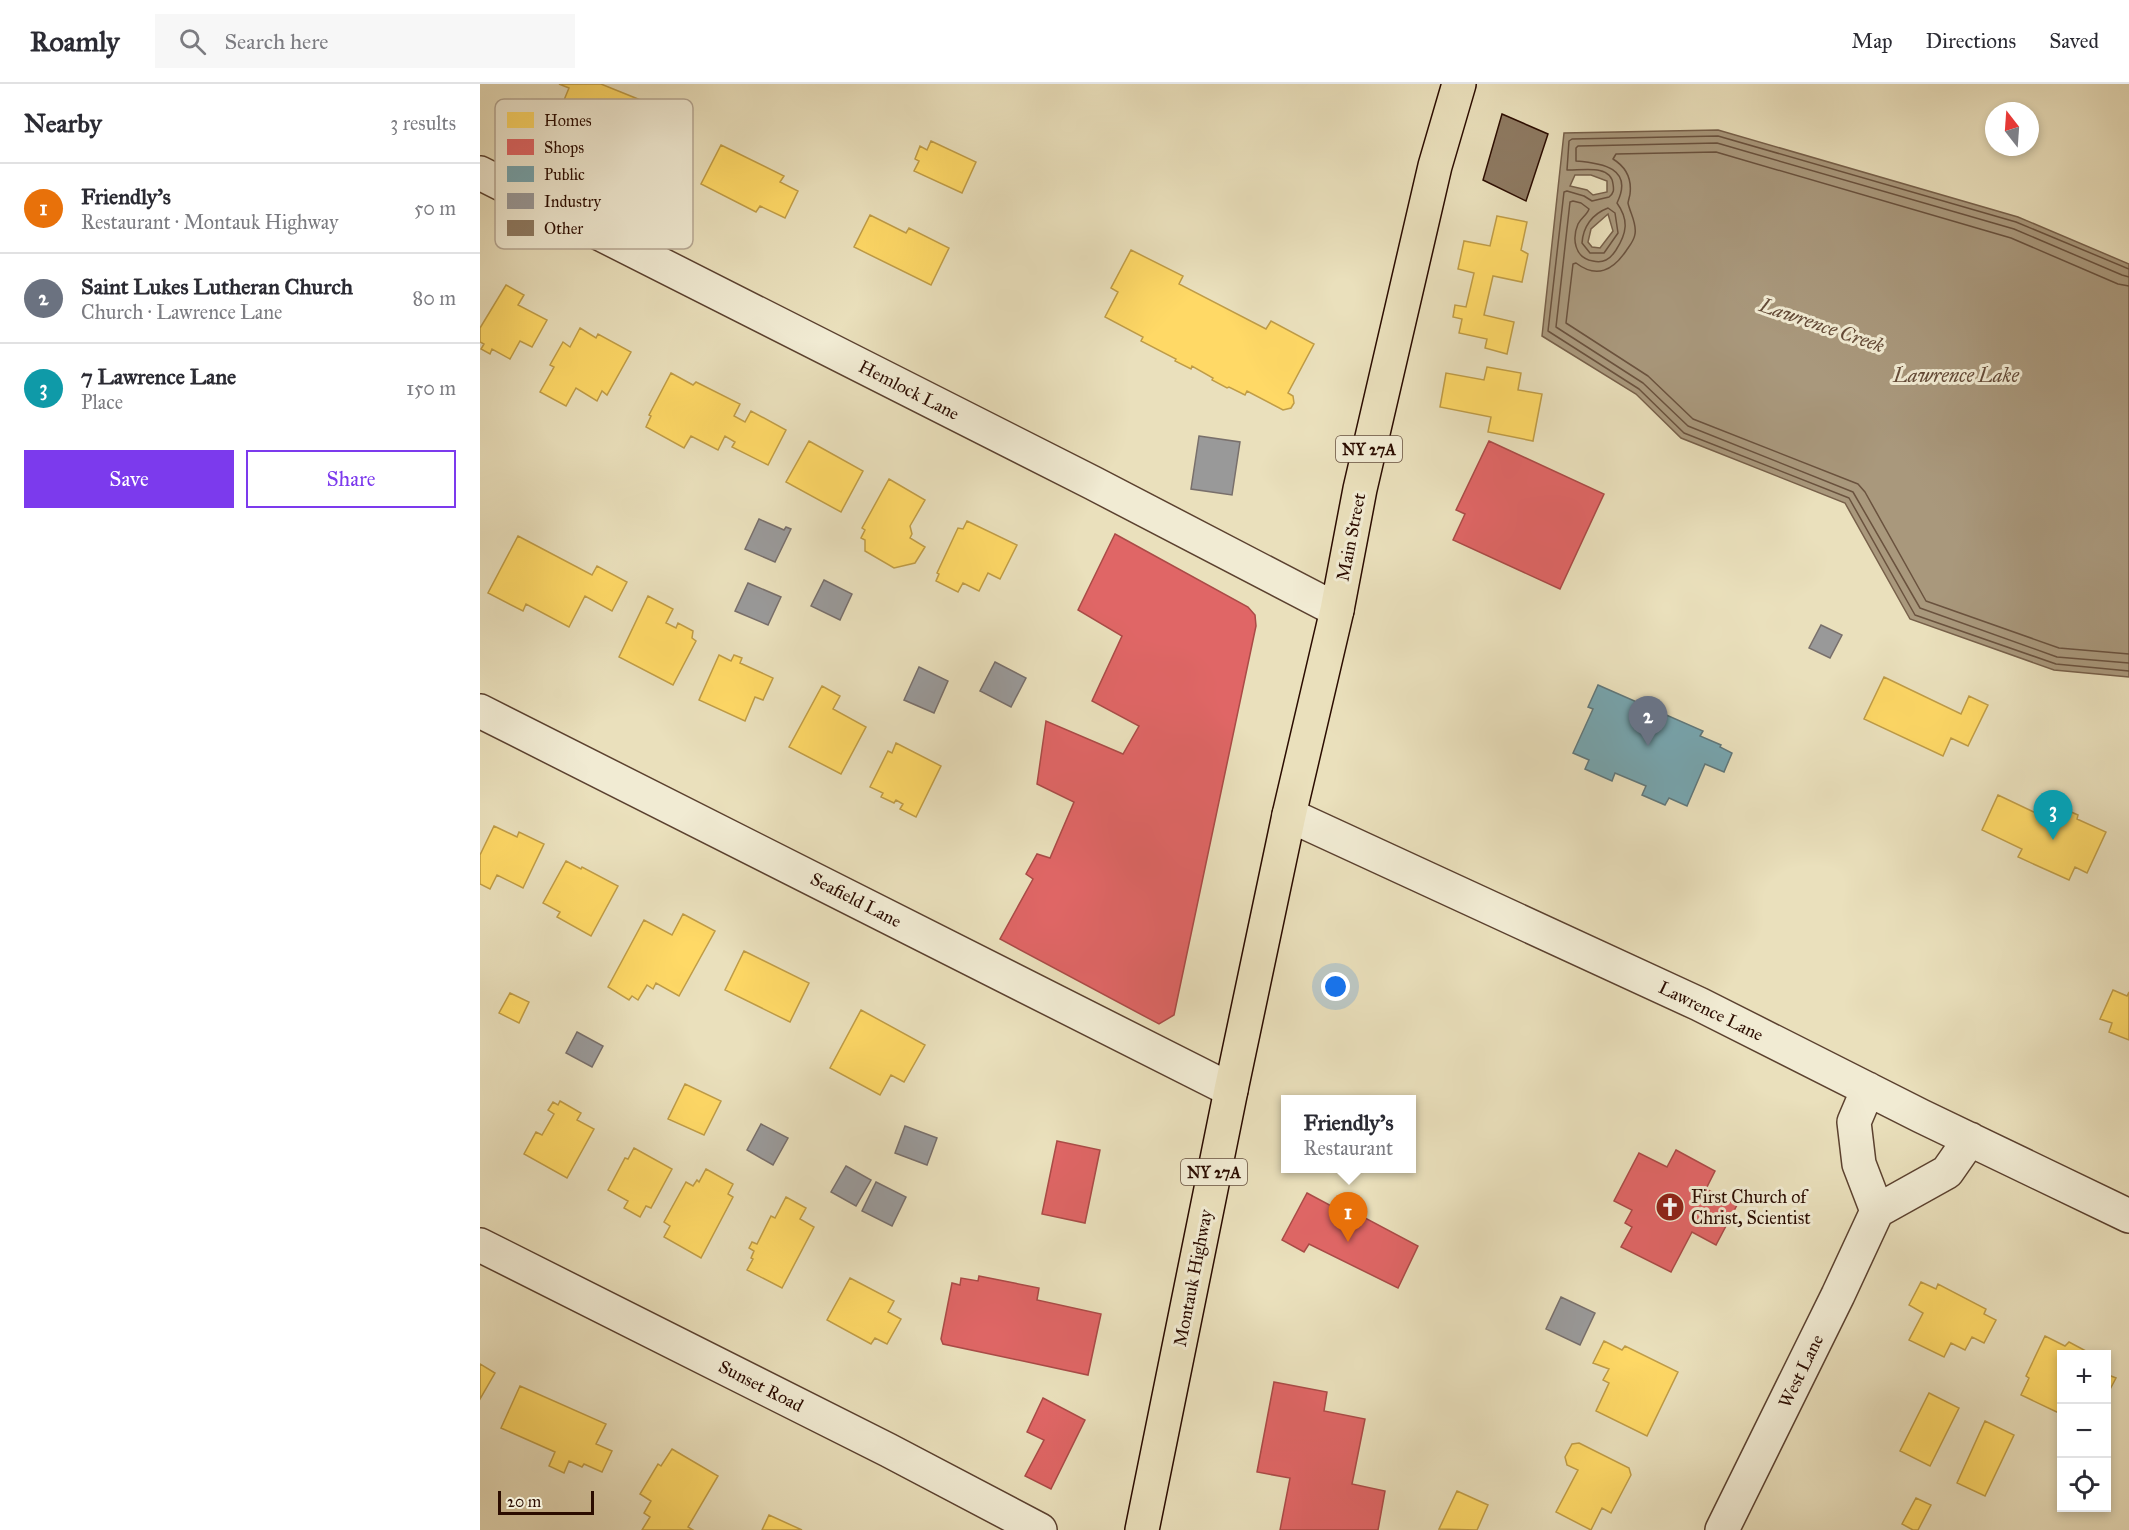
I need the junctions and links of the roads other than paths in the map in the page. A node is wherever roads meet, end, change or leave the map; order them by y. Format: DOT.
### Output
graph roads {
  1 [pos="1459,84"];
  2 [pos="480,173"];
  3 [pos="495,181"];
  4 [pos="630,249"];
  5 [pos="1337,610"];
  6 [pos="480,711"];
  7 [pos="1289,815"];
  8 [pos="1868,1089"];
  9 [pos="1231,1090"];
  10 [pos="1970,1139"];
  11 [pos="1877,1211"];
  12 [pos="2129,1216"];
  13 [pos="480,1245"];
  14 [pos="1040,1530"];
  15 [pos="1142,1530"];
  16 [pos="1722,1530"];
  1 -- 5 [label="main road, Main Street / NY 27A"];
  2 -- 3 [label="street, Hemlock Lane"];
  4 -- 5 [label="street, Hemlock Lane"];
  5 -- 7 [label="main road, Main Street / NY 27A"];
  6 -- 9 [label="street, Seafield Lane"];
  7 -- 8 [label="street, Lawrence Lane"];
  7 -- 9 [label="main road, Montauk Highway / NY 27A"];
  8 -- 10 [label="street, Lawrence Lane"];
  8 -- 11 [label="street"];
  9 -- 15 [label="main road, Montauk Highway / NY 27A"];
  10 -- 11 [label="street"];
  10 -- 12 [label="street, Lawrence Lane"];
  11 -- 16 [label="street, West Lane"];
  13 -- 14 [label="street, Sunset Road"];
}
